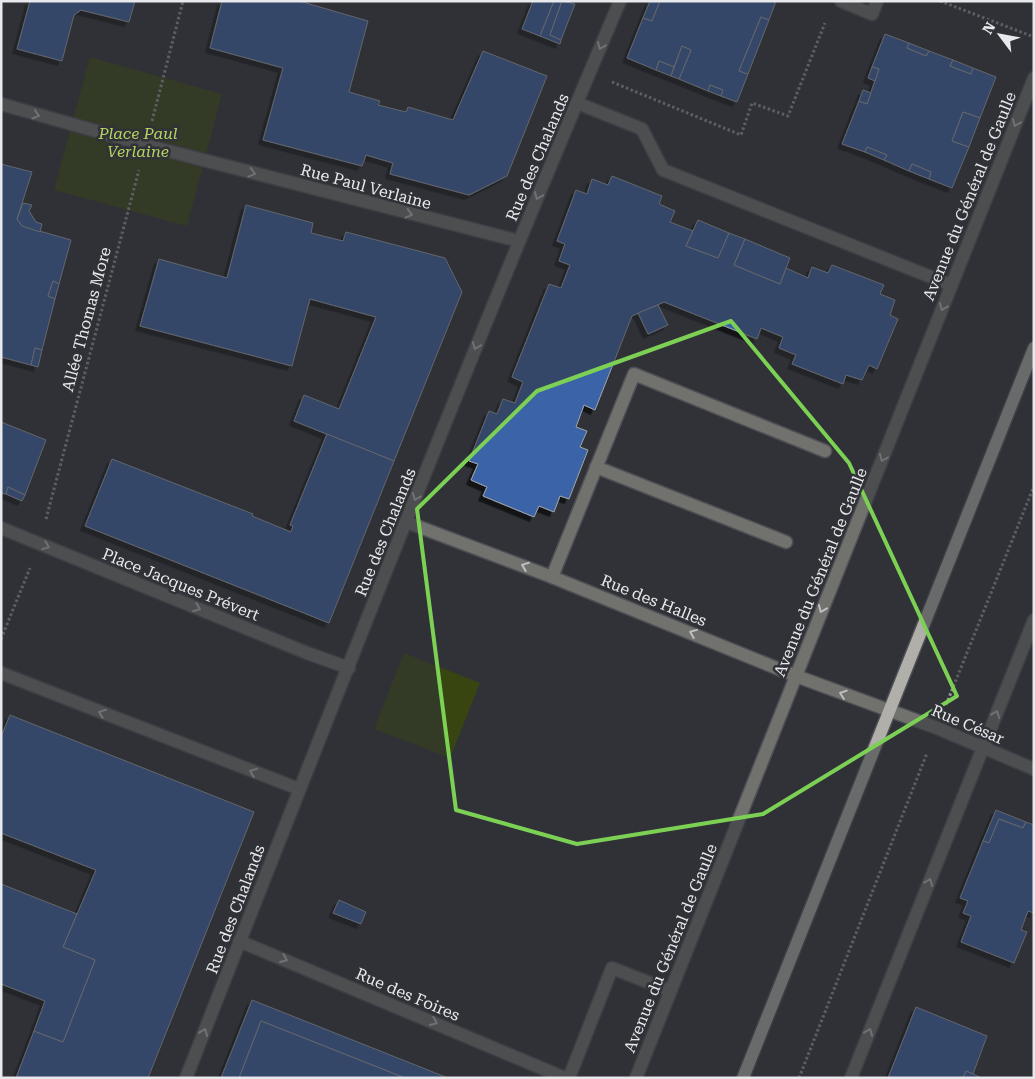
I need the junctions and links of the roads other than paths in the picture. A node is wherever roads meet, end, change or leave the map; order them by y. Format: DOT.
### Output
graph roads {
  1 [pos="620,1"];
  2 [pos="841,1"];
  3 [pos="877,1"];
  4 [pos="1034,78"];
  5 [pos="577,103"];
  6 [pos="1,104"];
  7 [pos="519,241"];
  8 [pos="951,285"];
  9 [pos="1034,348"];
  10 [pos="825,450"];
  11 [pos="596,467"];
  12 [pos="406,522"];
  13 [pos="1,528"];
  14 [pos="786,542"];
  15 [pos="552,577"];
  16 [pos="1034,620"];
  17 [pos="349,668"];
  18 [pos="1,673"];
  19 [pos="796,676"];
  20 [pos="890,709"];
  21 [pos="983,747"];
  22 [pos="1034,769"];
  23 [pos="299,789"];
  24 [pos="239,941"];
  25 [pos="670,991"];
  26 [pos="186,1078"];
  27 [pos="565,1078"];
  28 [pos="569,1078"];
  29 [pos="636,1078"];
  30 [pos="743,1078"];
  31 [pos="851,1078"];
  1 -- 5 [label="street, Rue des Chalands, one-way"];
  2 -- 3 [label="street"];
  4 -- 8 [label="street, Avenue du Général de Gaulle, one-way"];
  5 -- 7 [label="street, Rue des Chalands, one-way"];
  5 -- 8 [label="street"];
  6 -- 7 [label="street, Rue Paul Verlaine, one-way"];
  7 -- 12 [label="street, Rue des Chalands, one-way"];
  8 -- 19 [label="street, Avenue du Général de Gaulle, one-way"];
  9 -- 20 [label="main road"];
  10 -- 11 [label="street"];
  11 -- 14 [label="street"];
  11 -- 15 [label="street"];
  15 -- 12 [label="street, Rue des Halles, one-way"];
  12 -- 17 [label="street, Rue des Chalands"];
  13 -- 17 [label="street, Place Jacques Prévert, one-way"];
  19 -- 15 [label="street, Rue des Halles, one-way"];
  21 -- 16 [label="street, one-way"];
  17 -- 23 [label="street, Rue des Chalands"];
  23 -- 18 [label="street, one-way"];
  20 -- 19 [label="street, Rue des Halles, one-way"];
  19 -- 25 [label="street, Avenue du Général de Gaulle"];
  20 -- 21 [label="street, Rue César"];
  20 -- 30 [label="main road"];
  21 -- 22 [label="street, Rue César"];
  31 -- 21 [label="street, one-way"];
  23 -- 24 [label="street, Rue des Chalands"];
  26 -- 24 [label="street, Rue des Chalands, one-way"];
  24 -- 27 [label="street, Rue des Foires, one-way"];
  25 -- 28 [label="street"];
  25 -- 29 [label="street, Avenue du Général de Gaulle"];
}
